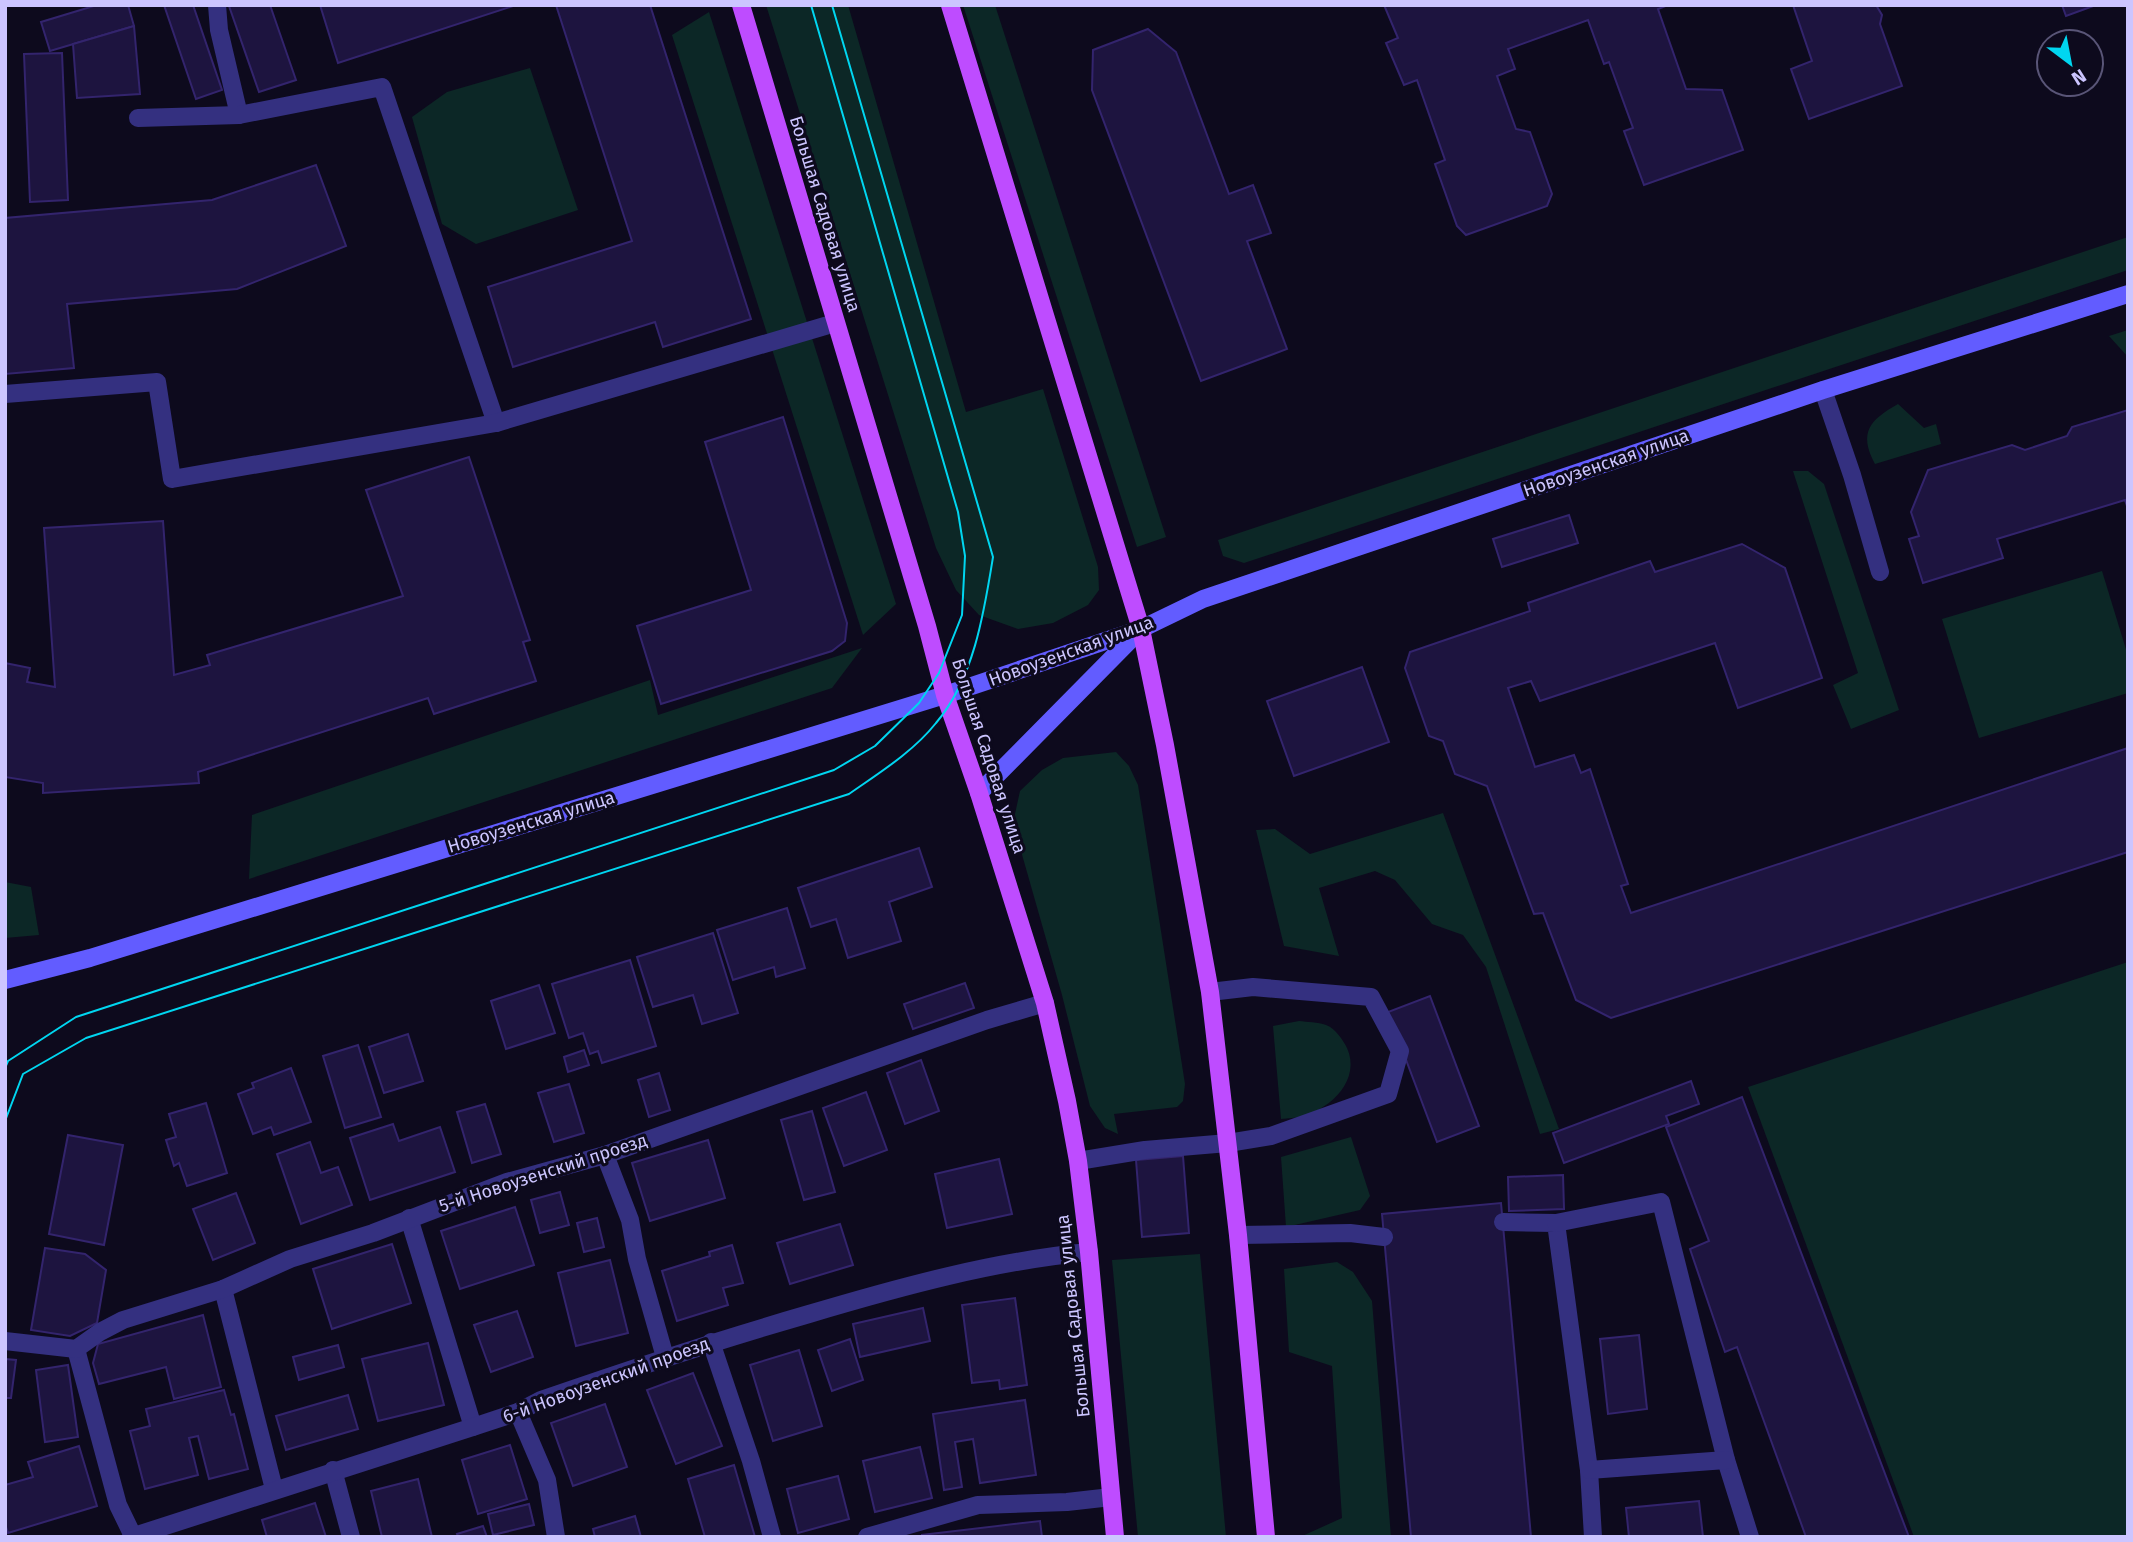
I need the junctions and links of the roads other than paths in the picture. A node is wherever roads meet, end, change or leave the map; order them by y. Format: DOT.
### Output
graph roads {
  1 [pos="217,5"];
  2 [pos="741,5"];
  3 [pos="950,5"];
  4 [pos="239,115"];
  5 [pos="138,118"];
  6 [pos="2128,294"];
  7 [pos="835,323"];
  8 [pos="1823,390"];
  9 [pos="5,394"];
  10 [pos="496,423"];
  11 [pos="1880,572"];
  12 [pos="1142,629"];
  13 [pos="945,695"];
  14 [pos="979,793"];
  15 [pos="5,980"];
  16 [pos="1209,992"];
  17 [pos="1045,1003"];
  18 [pos="1228,1143"];
  19 [pos="605,1155"];
  20 [pos="1078,1161"];
  21 [pos="409,1218"];
  22 [pos="1503,1222"];
  23 [pos="1556,1223"];
  24 [pos="1238,1235"];
  25 [pos="1384,1237"];
  26 [pos="1089,1252"];
  27 [pos="223,1289"];
  28 [pos="5,1341"];
  29 [pos="711,1342"];
  30 [pos="76,1349"];
  31 [pos="665,1357"];
  32 [pos="518,1412"];
  33 [pos="473,1427"];
  34 [pos="1726,1460"];
  35 [pos="333,1470"];
  36 [pos="1589,1470"];
  37 [pos="274,1489"];
  38 [pos="1111,1497"];
  39 [pos="133,1537"];
  40 [pos="351,1537"];
  41 [pos="556,1537"];
  42 [pos="772,1537"];
  43 [pos="867,1537"];
  44 [pos="1115,1537"];
  45 [pos="1266,1537"];
  46 [pos="1593,1537"];
  47 [pos="1750,1537"];
  1 -- 4 [label="street"];
  2 -- 7 [label="main road, Большая Садовая улица"];
  3 -- 12 [label="main road"];
  4 -- 5 [label="street"];
  4 -- 10 [label="street"];
  6 -- 8 [label="main road, Новоузенская улица"];
  7 -- 10 [label="street"];
  7 -- 13 [label="main road, Большая Садовая улица"];
  8 -- 11 [label="street"];
  8 -- 12 [label="main road, Новоузенская улица"];
  9 -- 10 [label="street"];
  12 -- 13 [label="main road, Новоузенская улица"];
  12 -- 14 [label="main road"];
  12 -- 16 [label="main road"];
  13 -- 14 [label="main road, Большая Садовая улица"];
  13 -- 15 [label="main road, Новоузенская улица"];
  14 -- 17 [label="main road, Большая Садовая улица"];
  16 -- 18 [label="main road"];
  16 -- 18 [label="street"];
  17 -- 19 [label="street, 5-й Новоузенский проезд"];
  17 -- 20 [label="main road, Большая Садовая улица"];
  18 -- 20 [label="street"];
  18 -- 24 [label="main road"];
  19 -- 21 [label="street, 5-й Новоузенский проезд"];
  19 -- 31 [label="street"];
  20 -- 26 [label="main road, Большая Садовая улица"];
  21 -- 27 [label="street, 5-й Новоузенский проезд"];
  21 -- 33 [label="street"];
  22 -- 23 [label="street"];
  23 -- 34 [label="street"];
  23 -- 36 [label="street"];
  24 -- 25 [label="street"];
  24 -- 45 [label="main road"];
  26 -- 29 [label="street, 6-й Новоузенский проезд"];
  26 -- 38 [label="main road, Большая Садовая улица"];
  27 -- 30 [label="street, 5-й Новоузенский проезд"];
  27 -- 37 [label="street"];
  28 -- 30 [label="street"];
  29 -- 31 [label="street, 6-й Новоузенский проезд"];
  29 -- 42 [label="street"];
  30 -- 39 [label="street"];
  31 -- 32 [label="street, 6-й Новоузенский проезд"];
  32 -- 33 [label="street, 6-й Новоузенский проезд"];
  32 -- 41 [label="street"];
  33 -- 35 [label="street, 6-й Новоузенский проезд"];
  34 -- 36 [label="street"];
  34 -- 47 [label="street"];
  35 -- 37 [label="street, 6-й Новоузенский проезд"];
  35 -- 40 [label="street"];
  36 -- 46 [label="street"];
  37 -- 39 [label="street, 6-й Новоузенский проезд"];
  38 -- 43 [label="street"];
  38 -- 44 [label="main road, Большая Садовая улица"];
}
